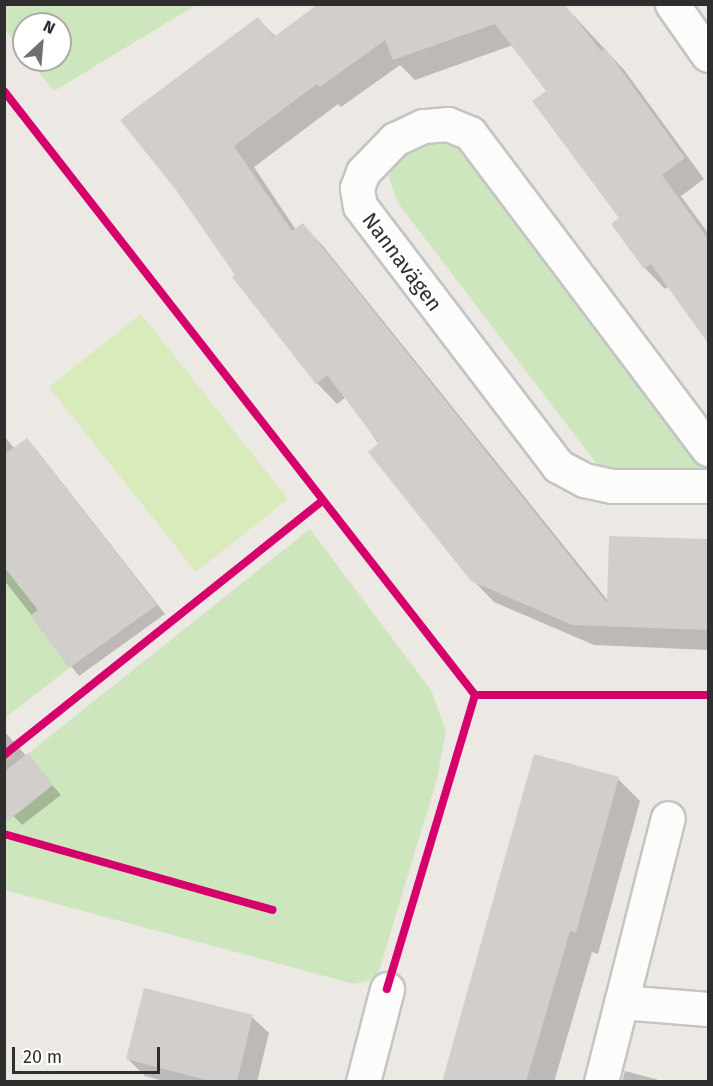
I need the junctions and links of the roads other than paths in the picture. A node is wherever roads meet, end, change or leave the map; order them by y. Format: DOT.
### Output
graph roads {
  1 [pos="672,4"];
  2 [pos="708,55"];
  3 [pos="708,449"];
  4 [pos="708,486"];
  5 [pos="668,818"];
  6 [pos="387,990"];
  7 [pos="621,1002"];
  8 [pos="708,1009"];
  9 [pos="363,1082"];
  10 [pos="601,1082"];
  1 -- 2 [label="street"];
  3 -- 4 [label="street, Nannavägen"];
  5 -- 7 [label="street"];
  6 -- 9 [label="street"];
  7 -- 8 [label="street"];
  7 -- 10 [label="street"];
}
